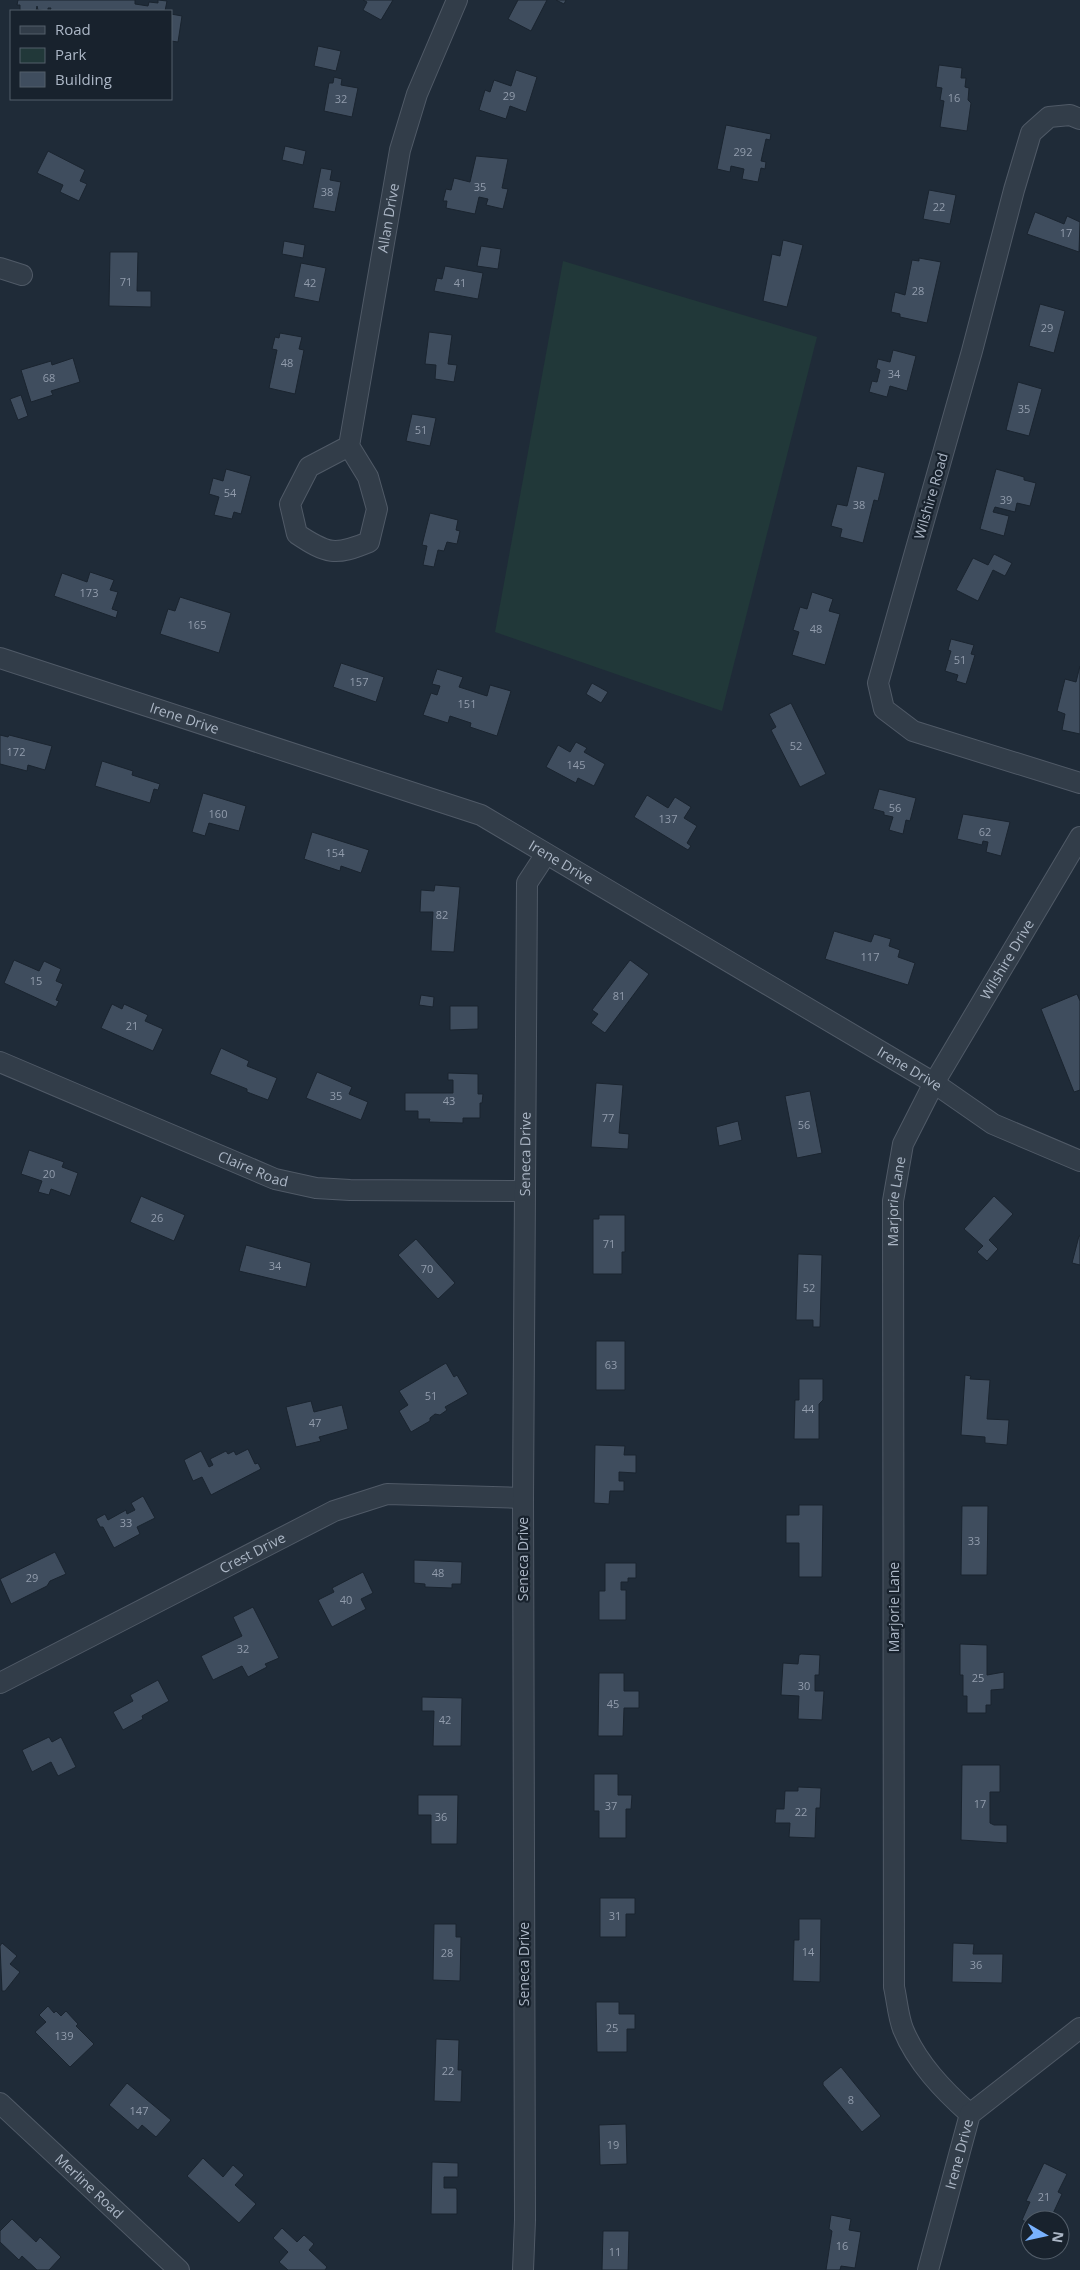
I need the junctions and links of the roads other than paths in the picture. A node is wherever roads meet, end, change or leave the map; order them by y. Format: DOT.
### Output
graph roads {
  1 [pos="457,0"];
  2 [pos="1080,119"];
  3 [pos="0,268"];
  4 [pos="22,276"];
  5 [pos="349,446"];
  6 [pos="0,658"];
  7 [pos="1080,783"];
  8 [pos="1080,837"];
  9 [pos="546,854"];
  10 [pos="0,1062"];
  11 [pos="934,1083"];
  12 [pos="1080,1161"];
  13 [pos="524,1191"];
  14 [pos="523,1498"];
  15 [pos="0,1683"];
  16 [pos="1080,2028"];
  17 [pos="0,2103"];
  18 [pos="970,2114"];
  19 [pos="178,2270"];
  20 [pos="523,2270"];
  21 [pos="928,2270"];
  1 -- 5 [label="street, Allan Drive"];
  2 -- 7 [label="street, Wilshire Road"];
  3 -- 4 [label="street"];
  5 -- 5 [label="street"];
  6 -- 9 [label="street, Irene Drive"];
  8 -- 11 [label="street, Wilshire Drive"];
  9 -- 11 [label="street, Irene Drive"];
  9 -- 13 [label="street, Seneca Drive"];
  10 -- 13 [label="street, Claire Road"];
  11 -- 12 [label="street, Irene Drive"];
  11 -- 18 [label="street, Marjorie Lane"];
  13 -- 14 [label="street, Seneca Drive"];
  14 -- 15 [label="street, Crest Drive"];
  14 -- 20 [label="street, Seneca Drive"];
  16 -- 18 [label="street, Irene Drive"];
  17 -- 19 [label="street, Merline Road"];
  18 -- 21 [label="street, Irene Drive"];
}
